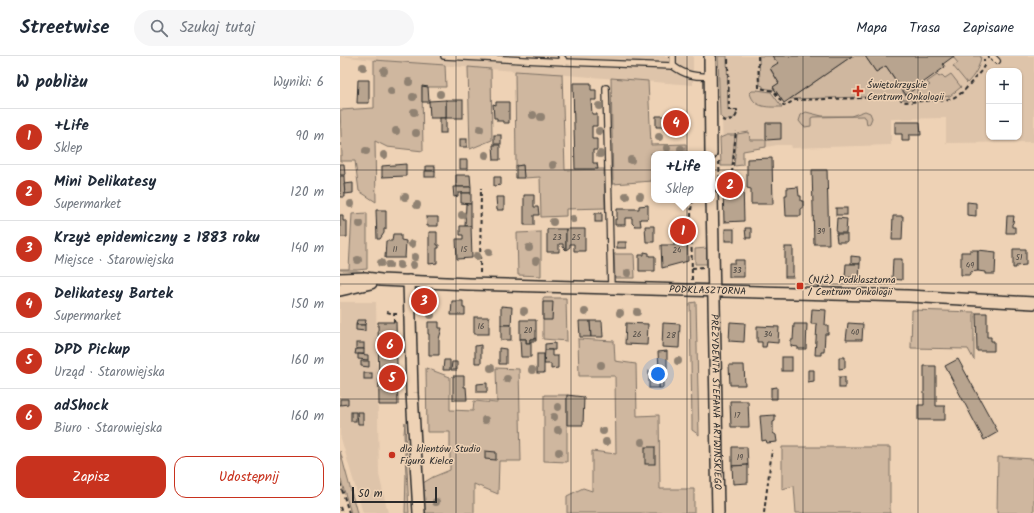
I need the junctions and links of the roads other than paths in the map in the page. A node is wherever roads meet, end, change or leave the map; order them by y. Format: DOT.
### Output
graph roads {
  1 [pos="444,56"];
  2 [pos="561,56"];
  3 [pos="673,56"];
  4 [pos="710,56"];
  5 [pos="992,56"];
  6 [pos="455,57"];
  7 [pos="997,61"];
  8 [pos="565,62"];
  9 [pos="673,66"];
  10 [pos="710,76"];
  11 [pos="606,88"];
  12 [pos="711,151"];
  13 [pos="712,203"];
  14 [pos="340,279"];
  15 [pos="381,280"];
  16 [pos="409,281"];
  17 [pos="611,288"];
  18 [pos="340,290"];
  19 [pos="713,291"];
  20 [pos="1034,303"];
  21 [pos="419,513"];
  22 [pos="718,513"];
  1 -- 6 [label="lane"];
  2 -- 8 [label="lane"];
  3 -- 9 [label="lane"];
  4 -- 10 [label="street"];
  5 -- 7 [label="lane"];
  6 -- 8 [label="lane"];
  8 -- 9 [label="lane"];
  9 -- 10 [label="lane"];
  10 -- 12 [label="street"];
  11 -- 17 [label="lane"];
  13 -- 19 [label="street, PREZYDENTA STEFANA ARTWIŃSKIEGO"];
  14 -- 15 [label="street, PODKLASZTORNA"];
  15 -- 16 [label="street, PODKLASZTORNA"];
  15 -- 18 [label="street, PODKLASZTORNA"];
  16 -- 17 [label="street, PODKLASZTORNA"];
  16 -- 21 [label="street"];
  17 -- 19 [label="street, PODKLASZTORNA"];
  19 -- 20 [label="street, PODKLASZTORNA"];
  19 -- 22 [label="street, PREZYDENTA STEFANA ARTWIŃSKIEGO"];
}
